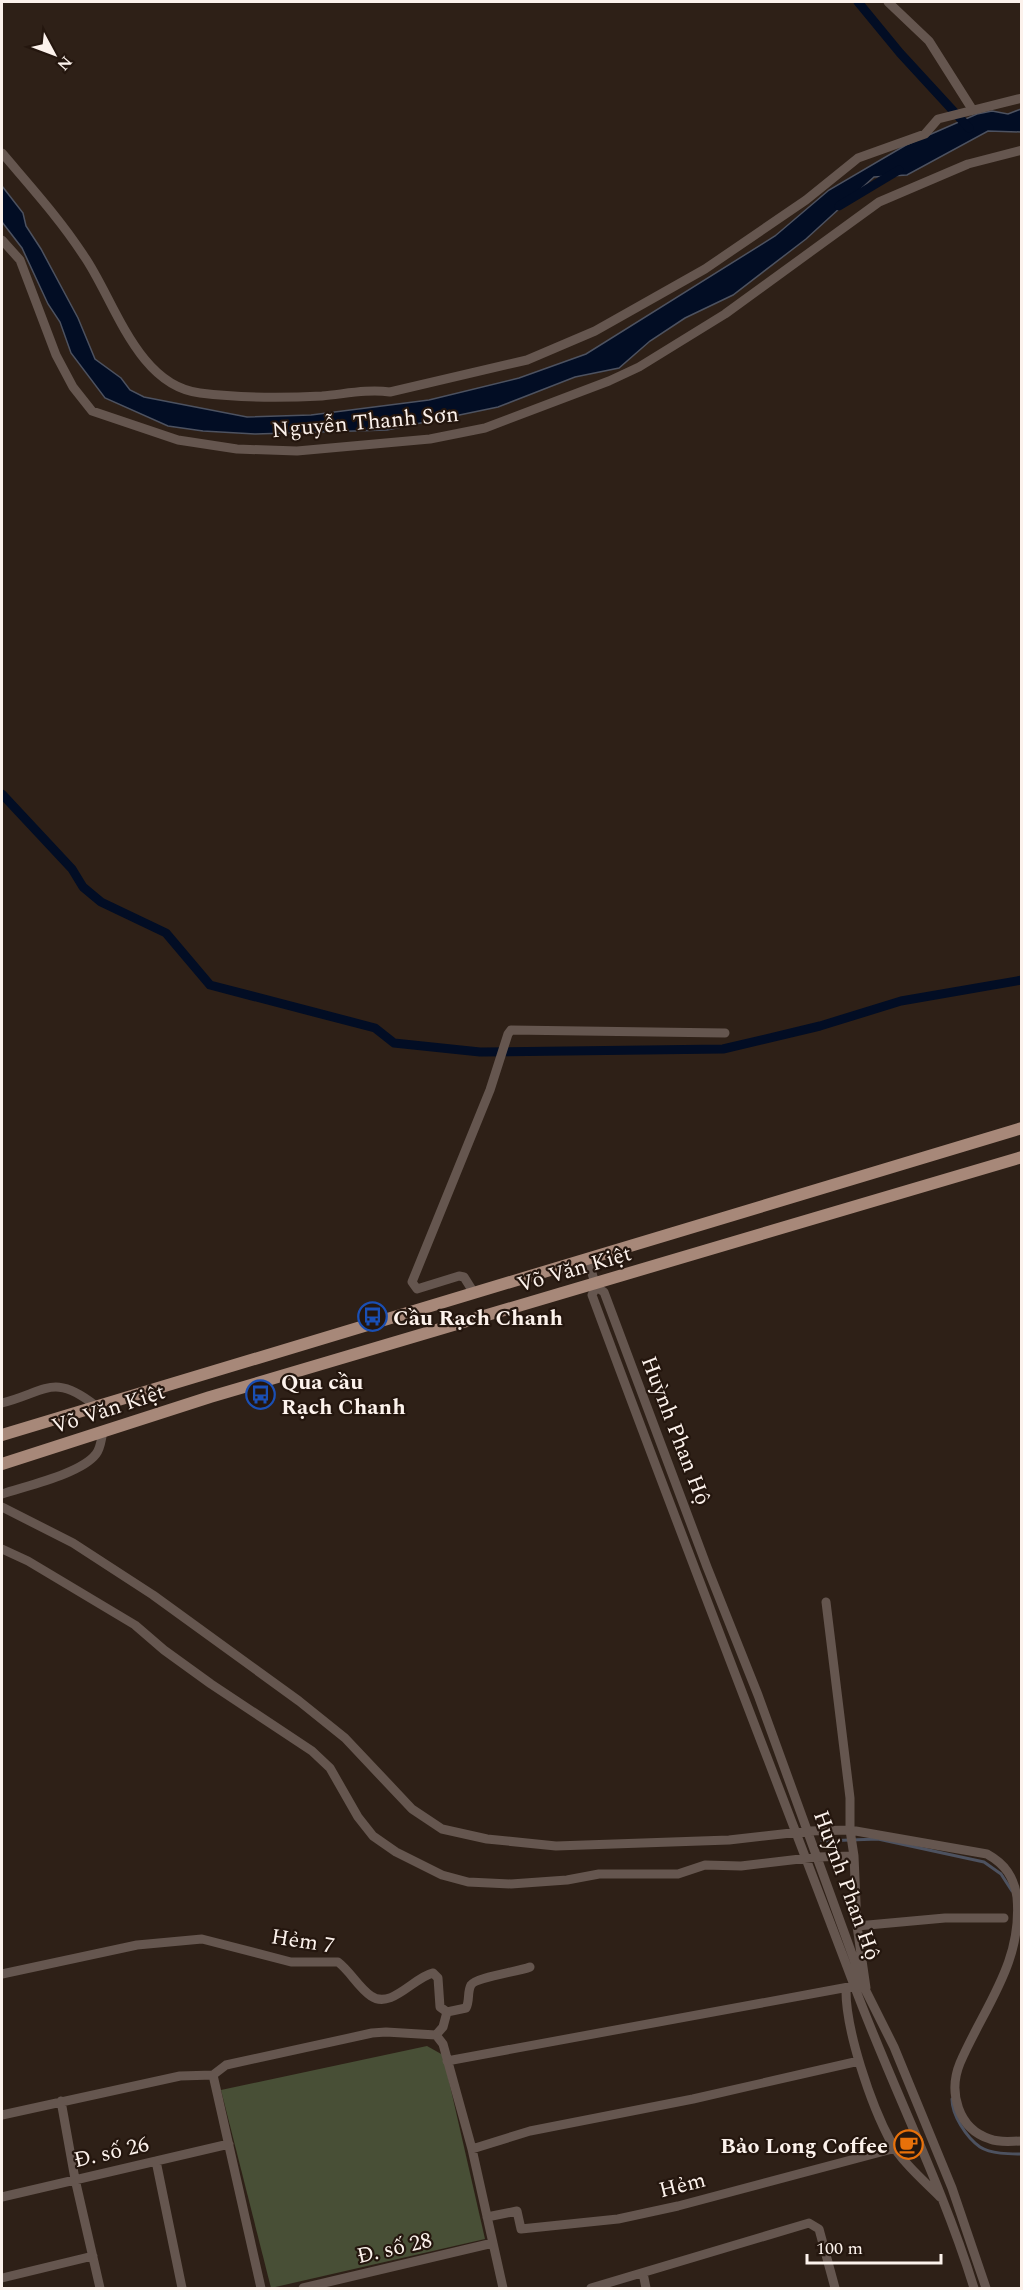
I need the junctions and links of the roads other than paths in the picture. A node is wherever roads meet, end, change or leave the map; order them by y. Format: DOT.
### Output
graph roads {
  1 [pos="888,2"];
  2 [pos="1022,98"];
  3 [pos="969,110"];
  4 [pos="1022,150"];
  5 [pos="2,153"];
  6 [pos="2,240"];
  7 [pos="725,1033"];
  8 [pos="1022,1128"];
  9 [pos="1022,1157"];
  10 [pos="588,1259"];
  11 [pos="596,1285"];
  12 [pos="474,1293"];
  13 [pos="2,1403"];
  14 [pos="96,1406"];
  15 [pos="103,1432"];
  16 [pos="2,1435"];
  17 [pos="2,1464"];
  18 [pos="2,1494"];
  19 [pos="2,1507"];
  20 [pos="2,1549"];
  21 [pos="826,1602"];
  22 [pos="809,1831"];
  23 [pos="851,1832"];
  24 [pos="795,1833"];
  25 [pos="854,1853"];
  26 [pos="817,1857"];
  27 [pos="806,1858"];
  28 [pos="1004,1918"];
  29 [pos="857,1926"];
  30 [pos="530,1967"];
  31 [pos="2,1974"];
  32 [pos="850,1987"];
  33 [pos="864,1987"];
  34 [pos="447,2012"];
  35 [pos="436,2035"];
  36 [pos="447,2061"];
  37 [pos="859,2061"];
  38 [pos="213,2075"];
  39 [pos="61,2101"];
  40 [pos="2,2115"];
  41 [pos="1022,2141"];
  42 [pos="229,2144"];
  43 [pos="896,2148"];
  44 [pos="472,2149"];
  45 [pos="156,2161"];
  46 [pos="75,2179"];
  47 [pos="2,2197"];
  48 [pos="942,2198"];
  49 [pos="487,2217"];
  50 [pos="493,2243"];
  51 [pos="93,2256"];
  52 [pos="643,2273"];
  53 [pos="2,2278"];
  54 [pos="100,2289"];
  55 [pos="182,2289"];
  56 [pos="261,2289"];
  57 [pos="303,2289"];
  58 [pos="503,2289"];
  59 [pos="591,2289"];
  60 [pos="646,2289"];
  61 [pos="835,2289"];
  62 [pos="974,2289"];
  63 [pos="986,2289"];
  1 -- 3 [label="street"];
  2 -- 3 [label="street"];
  3 -- 5 [label="street"];
  4 -- 6 [label="street, Nguyễn Thanh Sơn"];
  7 -- 12 [label="street"];
  8 -- 10 [label="main road, Võ Văn Kiệt"];
  9 -- 11 [label="main road, Võ Văn Kiệt"];
  10 -- 11 [label="street"];
  10 -- 12 [label="main road, Võ Văn Kiệt"];
  11 -- 15 [label="main road, Võ Văn Kiệt"];
  11 -- 22 [label="street, Huỳnh Phan Hộ"];
  11 -- 24 [label="street, Huỳnh Phan Hộ"];
  12 -- 14 [label="main road, Võ Văn Kiệt"];
  13 -- 14 [label="street"];
  14 -- 16 [label="main road, Võ Văn Kiệt"];
  15 -- 17 [label="main road, Võ Văn Kiệt"];
  15 -- 18 [label="street"];
  19 -- 24 [label="street"];
  20 -- 27 [label="street"];
  21 -- 23 [label="street"];
  22 -- 23 [label="street"];
  22 -- 24 [label="street"];
  22 -- 26 [label="street, Huỳnh Phan Hộ"];
  23 -- 25 [label="street"];
  23 -- 41 [label="street"];
  24 -- 27 [label="street, Huỳnh Phan Hộ"];
  25 -- 26 [label="street"];
  25 -- 29 [label="street"];
  26 -- 27 [label="street"];
  26 -- 33 [label="street, Huỳnh Phan Hộ"];
  27 -- 32 [label="street, Huỳnh Phan Hộ"];
  28 -- 29 [label="street"];
  29 -- 33 [label="street"];
  30 -- 34 [label="street"];
  31 -- 34 [label="street, Hẻm 7"];
  32 -- 33 [label="street"];
  32 -- 36 [label="street, Huỳnh Phan Hộ"];
  32 -- 37 [label="street"];
  32 -- 48 [label="street, Huỳnh Phan Hộ"];
  33 -- 63 [label="street, Huỳnh Phan Hộ"];
  34 -- 35 [label="street"];
  35 -- 36 [label="street"];
  35 -- 38 [label="street"];
  36 -- 44 [label="street"];
  37 -- 43 [label="street"];
  37 -- 44 [label="street"];
  38 -- 39 [label="street"];
  38 -- 42 [label="street"];
  39 -- 40 [label="street"];
  39 -- 46 [label="street"];
  42 -- 45 [label="street, Đ. số 26"];
  42 -- 56 [label="street"];
  43 -- 48 [label="street"];
  43 -- 49 [label="street, Hẻm"];
  44 -- 49 [label="street"];
  45 -- 46 [label="street, Đ. số 26"];
  45 -- 55 [label="street"];
  46 -- 47 [label="street, Đ. số 26"];
  46 -- 51 [label="street"];
  48 -- 62 [label="street, Huỳnh Phan Hộ"];
  49 -- 50 [label="street"];
  50 -- 57 [label="street, Đ. số 28"];
  50 -- 58 [label="street"];
  51 -- 53 [label="street"];
  51 -- 54 [label="street"];
  52 -- 59 [label="street"];
  52 -- 60 [label="street"];
  52 -- 61 [label="street"];
}
